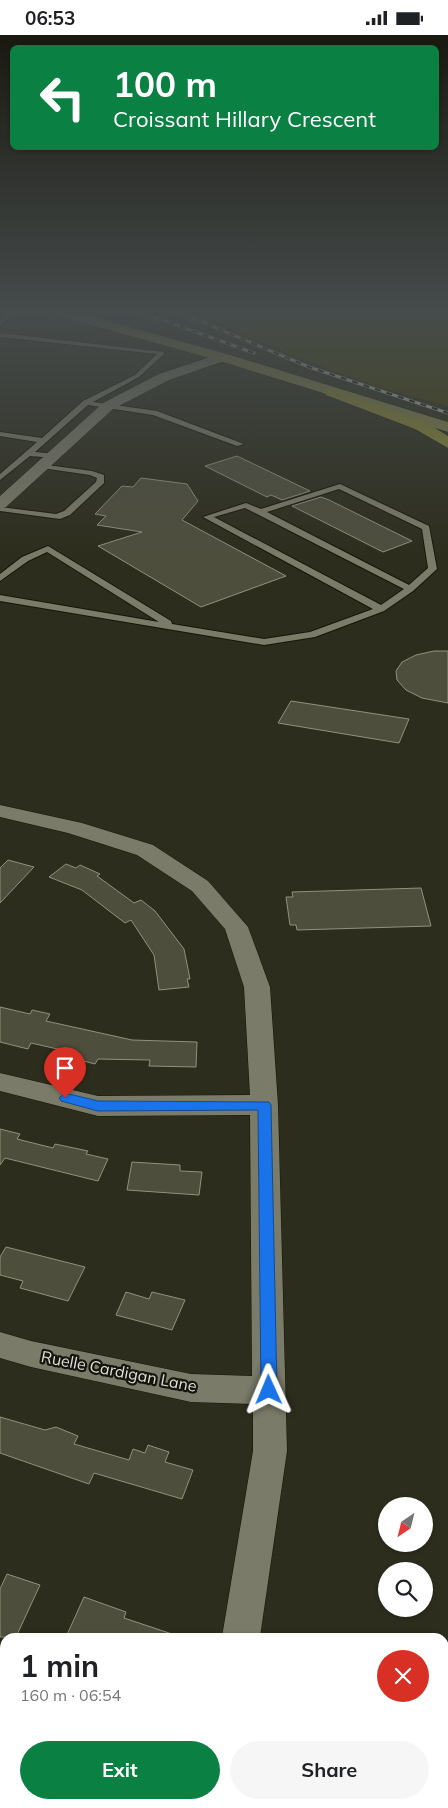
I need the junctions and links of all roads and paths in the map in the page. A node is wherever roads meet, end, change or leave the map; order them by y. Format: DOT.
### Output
graph roads {
  1 [pos="105,393"];
  2 [pos="134,393"];
  3 [pos="334,393"];
  4 [pos="334,393"];
  5 [pos="86,403"];
  6 [pos="108,406"];
  7 [pos="448,427"];
  8 [pos="0,434"];
  9 [pos="42,440"];
  10 [pos="448,443"];
  11 [pos="240,444"];
  12 [pos="28,453"];
  13 [pos="47,461"];
  14 [pos="0,477"];
  15 [pos="0,504"];
  16 [pos="0,509"];
  17 [pos="260,512"];
  18 [pos="0,578"];
  19 [pos="410,589"];
  20 [pos="0,598"];
  21 [pos="381,609"];
  22 [pos="175,627"];
  23 [pos="1,813"];
  24 [pos="0,1082"];
  25 [pos="264,1105"];
  26 [pos="0,1345"];
  27 [pos="269,1390"];
  28 [pos="242,1633"];
  1 -- 5 [label="lane"];
  2 -- 6 [label="street"];
  3 -- 7 [label="main road"];
  4 -- 10 [label="highway"];
  5 -- 6 [label="lane"];
  5 -- 9 [label="lane"];
  6 -- 11 [label="lane"];
  6 -- 13 [label="street"];
  8 -- 9 [label="lane"];
  9 -- 12 [label="lane"];
  12 -- 13 [label="lane"];
  12 -- 14 [label="lane"];
  13 -- 15 [label="street"];
  13 -- 16 [label="lane"];
  17 -- 19 [label="lane"];
  17 -- 19 [label="lane"];
  17 -- 21 [label="lane"];
  18 -- 22 [label="lane"];
  19 -- 21 [label="lane"];
  20 -- 22 [label="lane"];
  21 -- 22 [label="lane"];
  23 -- 25 [label="street"];
  24 -- 25 [label="street"];
  25 -- 27 [label="street"];
  26 -- 27 [label="street, Ruelle Cardigan Lane"];
  27 -- 28 [label="street"];
}
